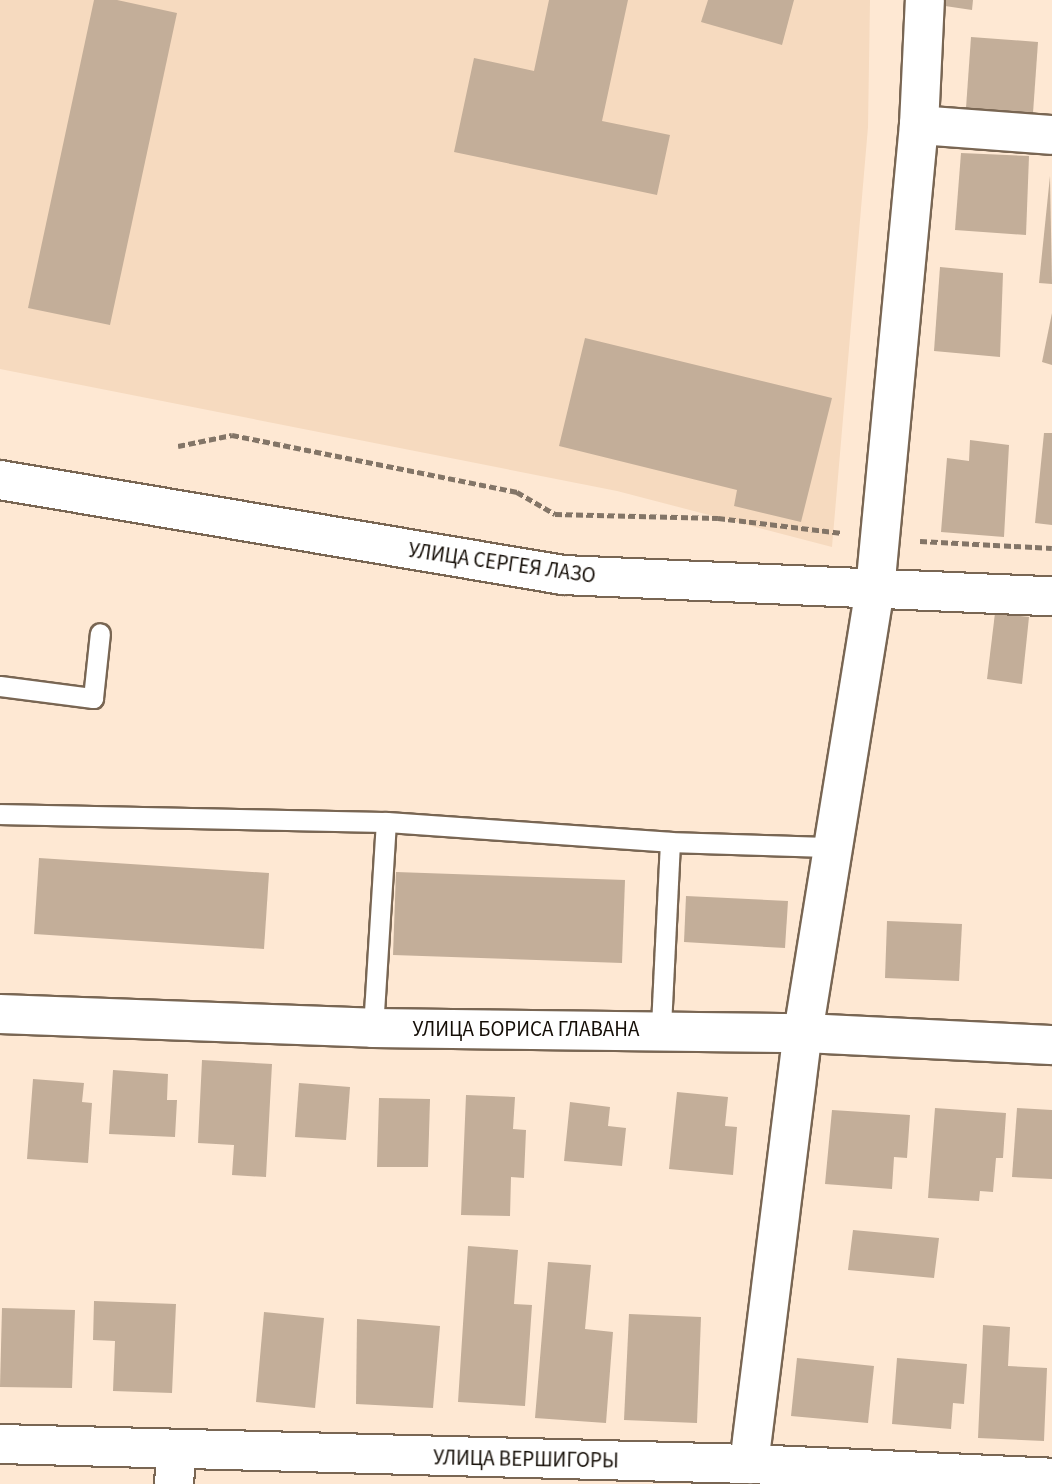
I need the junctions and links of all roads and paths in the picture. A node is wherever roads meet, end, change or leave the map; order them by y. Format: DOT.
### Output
graph roads {
  1 [pos="925,0"];
  2 [pos="919,125"];
  3 [pos="1052,135"];
  4 [pos="178,446"];
  5 [pos="0,480"];
  6 [pos="879,538"];
  7 [pos="1052,548"];
  8 [pos="875,590"];
  9 [pos="1052,596"];
  10 [pos="100,633"];
  11 [pos="0,686"];
  12 [pos="0,814"];
  13 [pos="386,822"];
  14 [pos="670,842"];
  15 [pos="834,847"];
  16 [pos="0,1014"];
  17 [pos="373,1028"];
  18 [pos="661,1030"];
  19 [pos="803,1033"];
  20 [pos="1052,1045"];
  21 [pos="0,1444"];
  22 [pos="749,1464"];
  23 [pos="175,1468"];
  24 [pos="1052,1478"];
  1 -- 2 [label="street"];
  2 -- 3 [label="street"];
  2 -- 6 [label="street"];
  4 -- 6 [label="path"];
  5 -- 8 [label="street, УЛИЦА СЕРГЕЯ ЛАЗО"];
  6 -- 7 [label="path"];
  6 -- 8 [label="street"];
  8 -- 9 [label="street, УЛИЦА СЕРГЕЯ ЛАЗО"];
  8 -- 15 [label="street"];
  10 -- 11 [label="lane"];
  12 -- 13 [label="lane"];
  13 -- 14 [label="lane"];
  13 -- 17 [label="lane"];
  14 -- 15 [label="lane"];
  14 -- 18 [label="lane"];
  15 -- 19 [label="street"];
  16 -- 17 [label="street, УЛИЦА БОРИСА ГЛАВАНА"];
  17 -- 18 [label="street, УЛИЦА БОРИСА ГЛАВАНА"];
  18 -- 19 [label="street, УЛИЦА БОРИСА ГЛАВАНА"];
  19 -- 20 [label="street, УЛИЦА БОРИСА ГЛАВАНА"];
  19 -- 22 [label="street"];
  21 -- 23 [label="street, УЛИЦА ВЕРШИГОРЫ"];
  22 -- 23 [label="street, УЛИЦА ВЕРШИГОРЫ"];
  22 -- 24 [label="street, УЛИЦА ВЕРШИГОРЫ"];
}
